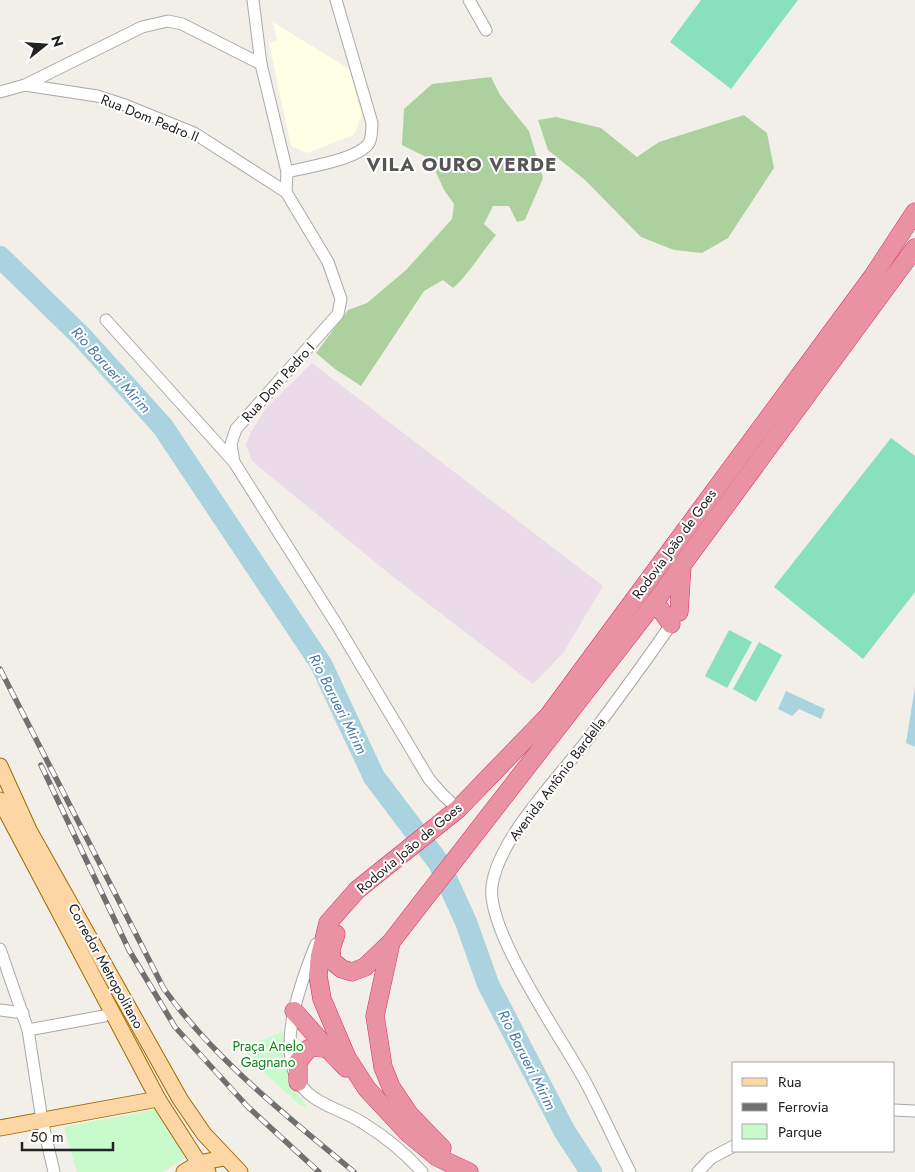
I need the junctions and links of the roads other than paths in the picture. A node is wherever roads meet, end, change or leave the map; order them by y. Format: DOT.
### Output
graph roads {
  1 [pos="253,0"];
  2 [pos="336,0"];
  3 [pos="468,0"];
  4 [pos="486,30"];
  5 [pos="261,64"];
  6 [pos="25,85"];
  7 [pos="0,92"];
  8 [pos="287,172"];
  9 [pos="286,192"];
  10 [pos="915,212"];
  11 [pos="915,248"];
  12 [pos="106,320"];
  13 [pos="234,462"];
  14 [pos="682,564"];
  15 [pos="655,602"];
  16 [pos="675,618"];
  17 [pos="0,766"];
  18 [pos="0,800"];
  19 [pos="458,809"];
  20 [pos="466,846"];
  21 [pos="344,905"];
  22 [pos="328,923"];
  23 [pos="390,942"];
  24 [pos="0,949"];
  25 [pos="0,1010"];
  26 [pos="294,1011"];
  27 [pos="23,1012"];
  28 [pos="104,1016"];
  29 [pos="28,1030"];
  30 [pos="328,1049"];
  31 [pos="298,1082"];
  32 [pos="367,1089"];
  33 [pos="158,1099"];
  34 [pos="895,1110"];
  35 [pos="915,1111"];
  36 [pos="42,1120"];
  37 [pos="0,1128"];
  38 [pos="732,1147"];
  39 [pos="224,1158"];
  40 [pos="204,1167"];
  41 [pos="465,1169"];
  42 [pos="54,1172"];
  43 [pos="184,1172"];
  44 [pos="240,1172"];
  45 [pos="422,1172"];
  46 [pos="630,1172"];
  47 [pos="698,1172"];
  1 -- 5 [label="street"];
  2 -- 8 [label="street"];
  3 -- 4 [label="street"];
  5 -- 6 [label="street"];
  5 -- 8 [label="street"];
  6 -- 7 [label="street, Rua Dom Pedro II"];
  6 -- 9 [label="street, Rua Dom Pedro II"];
  8 -- 9 [label="street"];
  9 -- 13 [label="street, Rua Dom Pedro I"];
  10 -- 19 [label="highway, Rodovia João de Goes"];
  11 -- 14 [label="highway, Rodovia João de Goes"];
  12 -- 13 [label="street"];
  13 -- 19 [label="street"];
  14 -- 15 [label="highway, Rodovia João de Goes"];
  14 -- 16 [label="highway"];
  15 -- 16 [label="highway"];
  15 -- 20 [label="highway, Rodovia João de Goes"];
  16 -- 46 [label="street, Avenida Antônio Bardella"];
  17 -- 39 [label="main road, Corredor Metropolitano"];
  18 -- 33 [label="main road"];
  19 -- 20 [label="highway"];
  19 -- 21 [label="highway, Rodovia João de Goes"];
  20 -- 23 [label="highway, Rodovia João de Goes"];
  21 -- 22 [label="highway, Rodovia João de Goes"];
  21 -- 23 [label="highway"];
  22 -- 26 [label="street"];
  22 -- 32 [label="highway, Rodovia João de Goes"];
  23 -- 41 [label="highway, Rodovia João de Goes"];
  24 -- 27 [label="street"];
  25 -- 27 [label="street"];
  26 -- 30 [label="highway"];
  26 -- 31 [label="street"];
  27 -- 29 [label="street"];
  28 -- 29 [label="street"];
  29 -- 36 [label="street"];
  30 -- 31 [label="highway"];
  30 -- 32 [label="highway"];
  31 -- 45 [label="street"];
  32 -- 41 [label="highway, Rodovia João de Goes"];
  33 -- 36 [label="main road"];
  33 -- 40 [label="main road"];
  34 -- 35 [label="street"];
  36 -- 37 [label="main road"];
  36 -- 42 [label="street"];
  38 -- 47 [label="street"];
  39 -- 40 [label="main road"];
  39 -- 44 [label="main road, Corredor Metropolitano"];
  40 -- 43 [label="main road"];
}
